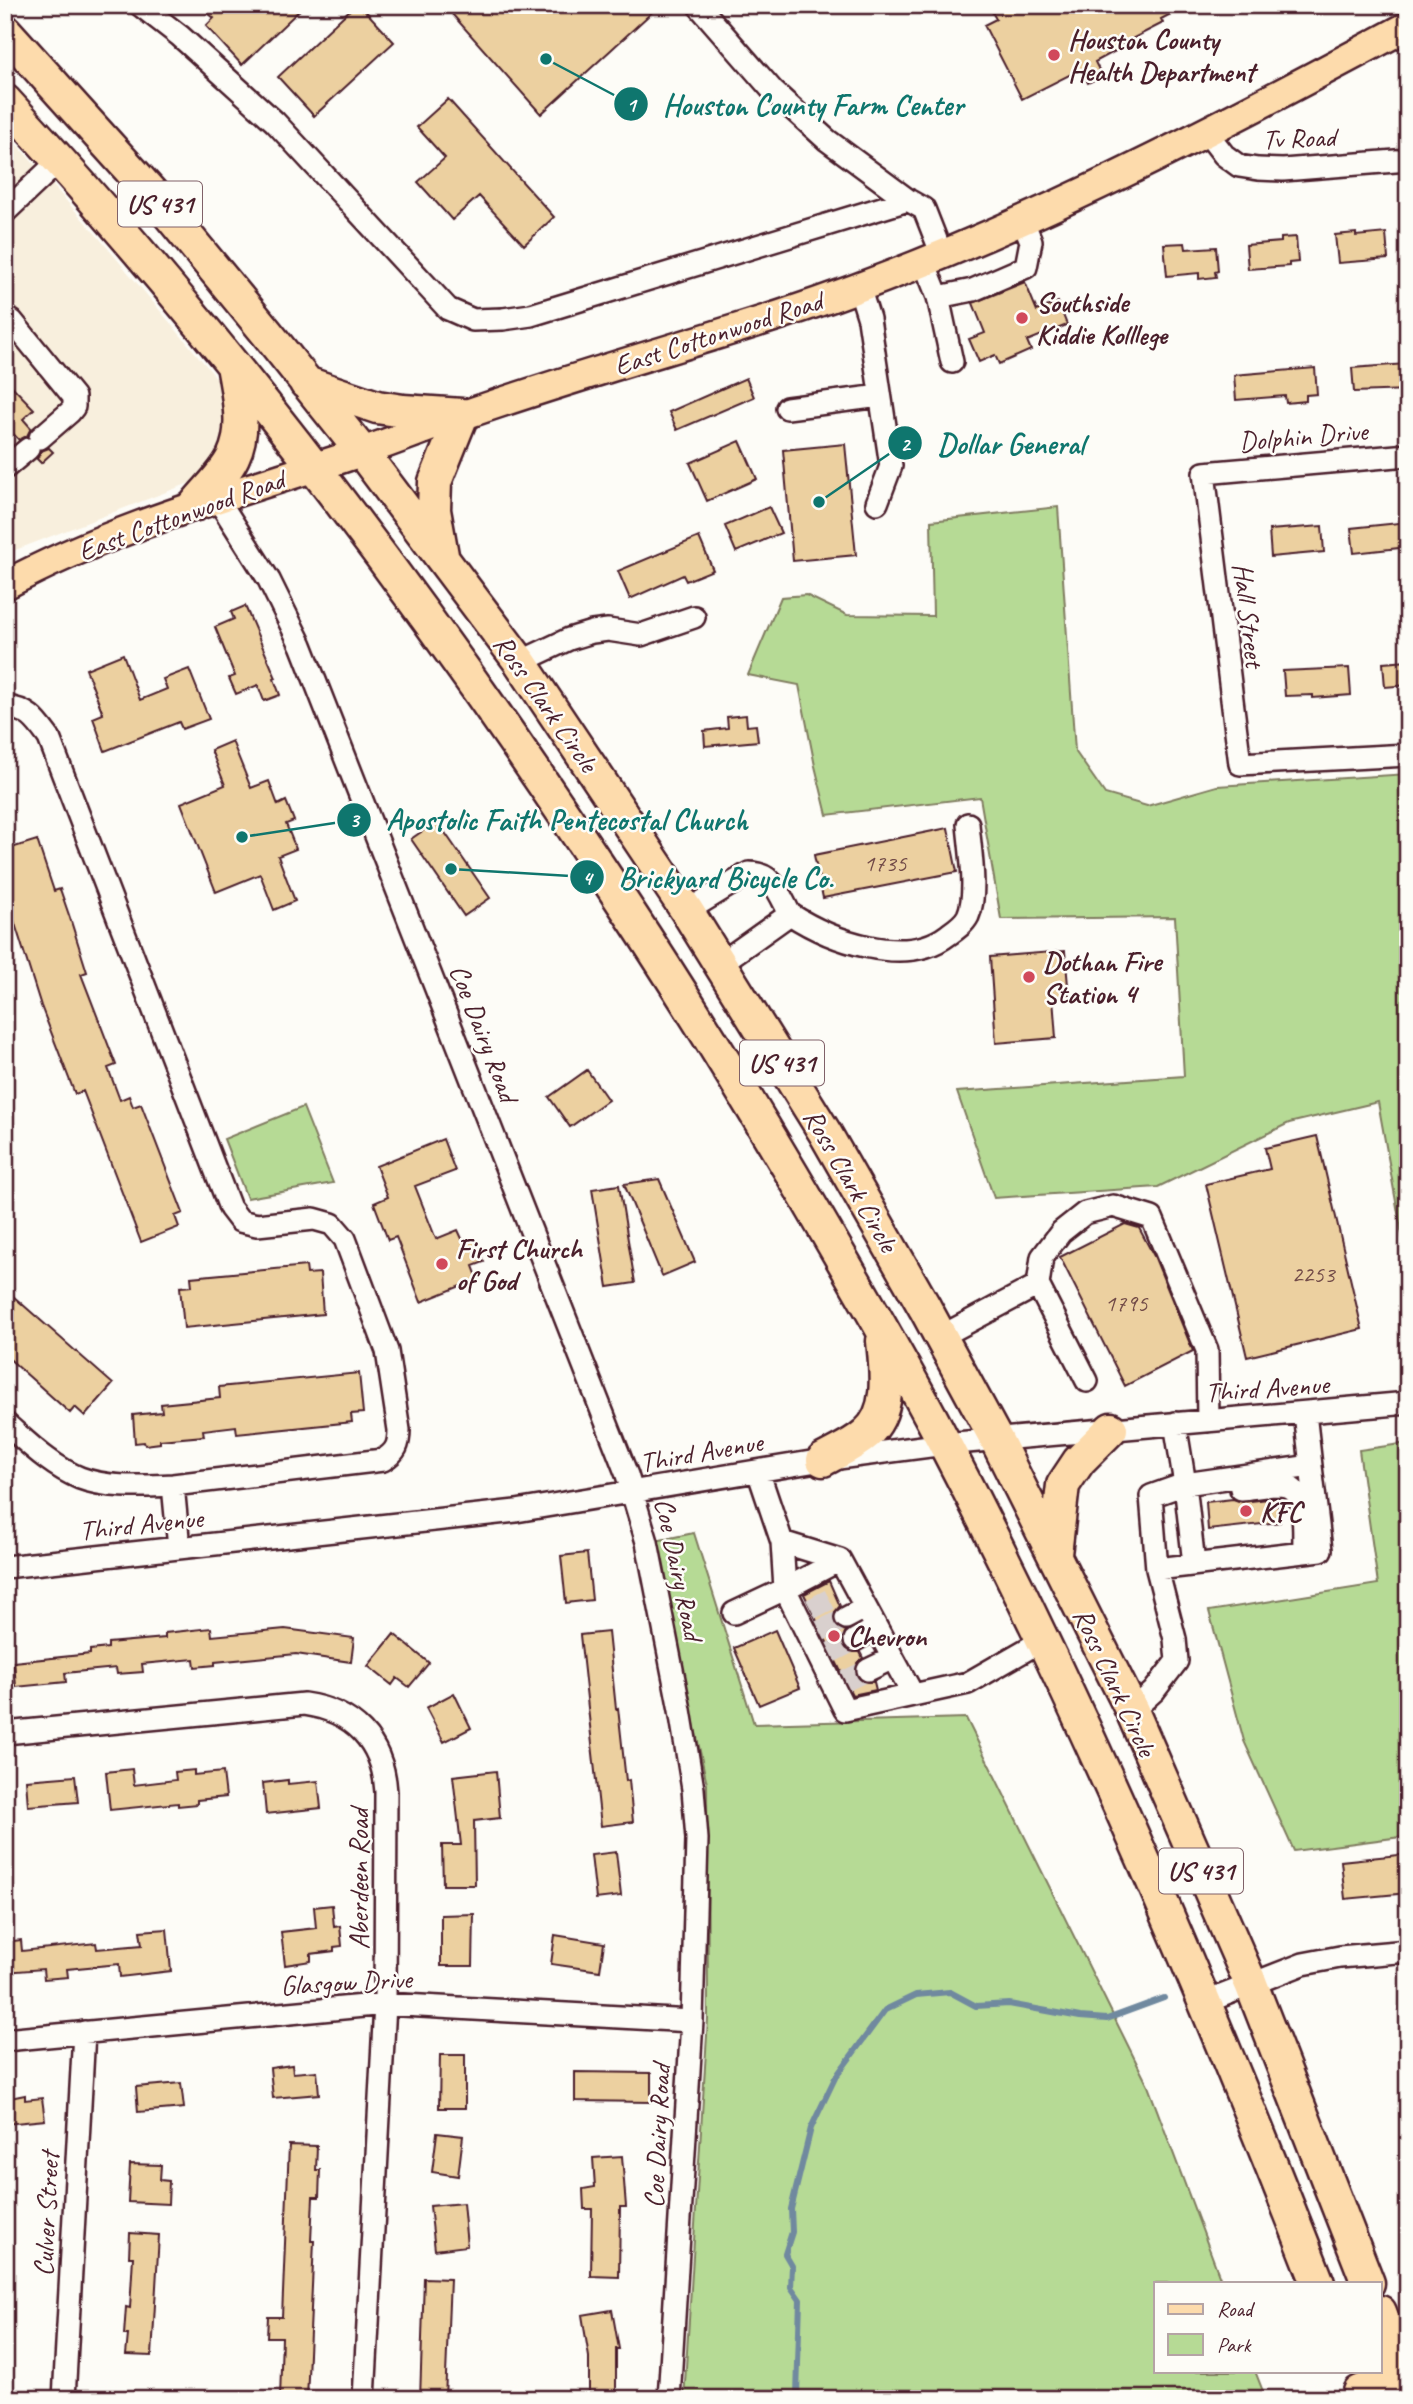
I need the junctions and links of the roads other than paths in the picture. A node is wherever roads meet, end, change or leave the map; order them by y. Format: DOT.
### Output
graph roads {
  1 [pos="140,5"];
  2 [pos="698,5"];
  3 [pos="1408,26"];
  4 [pos="5,31"];
  5 [pos="5,101"];
  6 [pos="1207,133"];
  7 [pos="60,160"];
  8 [pos="1408,160"];
  9 [pos="908,200"];
  10 [pos="5,212"];
  11 [pos="1023,221"];
  12 [pos="933,259"];
  13 [pos="859,286"];
  14 [pos="938,297"];
  15 [pos="5,317"];
  16 [pos="952,362"];
  17 [pos="233,364"];
  18 [pos="306,383"];
  19 [pos="880,396"];
  20 [pos="787,408"];
  21 [pos="462,415"];
  22 [pos="362,452"];
  23 [pos="1408,455"];
  24 [pos="316,467"];
  25 [pos="5,468"];
  26 [pos="1203,473"];
  27 [pos="206,501"];
  28 [pos="877,503"];
  29 [pos="442,559"];
  30 [pos="5,585"];
  31 [pos="694,617"];
  32 [pos="520,662"];
  33 [pos="5,707"];
  34 [pos="1408,755"];
  35 [pos="968,824"];
  36 [pos="687,911"];
  37 [pos="790,914"];
  38 [pos="720,963"];
  39 [pos="739,991"];
  40 [pos="697,1015"];
  41 [pos="1038,1285"];
  42 [pos="881,1329"];
  43 [pos="940,1337"];
  44 [pos="1087,1381"];
  45 [pos="1408,1404"];
  46 [pos="1305,1413"];
  47 [pos="1208,1420"];
  48 [pos="5,1423"];
  49 [pos="1175,1423"];
  50 [pos="1111,1429"];
  51 [pos="996,1439"];
  52 [pos="945,1444"];
  53 [pos="823,1460"];
  54 [pos="1311,1466"];
  55 [pos="758,1471"];
  56 [pos="1193,1482"];
  57 [pos="173,1485"];
  58 [pos="634,1493"];
  59 [pos="782,1542"];
  60 [pos="179,1548"];
  61 [pos="1304,1551"];
  62 [pos="1055,1555"];
  63 [pos="839,1560"];
  64 [pos="1194,1564"];
  65 [pos="5,1566"];
  66 [pos="1157,1569"];
  67 [pos="785,1589"];
  68 [pos="865,1608"];
  69 [pos="734,1613"];
  70 [pos="846,1618"];
  71 [pos="876,1628"];
  72 [pos="855,1640"];
  73 [pos="1043,1640"];
  74 [pos="893,1658"];
  75 [pos="869,1670"];
  76 [pos="913,1695"];
  77 [pos="1132,1711"];
  78 [pos="5,1733"];
  79 [pos="1408,1951"];
  80 [pos="1251,1984"];
  81 [pos="1206,2002"];
  82 [pos="385,2004"];
  83 [pos="691,2021"];
  84 [pos="84,2032"];
  85 [pos="5,2039"];
  86 [pos="1318,2282"];
  87 [pos="1368,2282"];
  88 [pos="1382,2317"];
  89 [pos="1406,2379"];
  90 [pos="1358,2387"];
  91 [pos="64,2399"];
  92 [pos="364,2399"];
  93 [pos="669,2399"];
  1 -- 9 [label="street"];
  2 -- 9 [label="street"];
  3 -- 6 [label="main road, East Cottonwood Road"];
  4 -- 18 [label="highway, Ross Clark Circle / US 431"];
  5 -- 7 [label="highway, Ross Clark Circle / US 431"];
  6 -- 8 [label="street, Tv Road"];
  6 -- 11 [label="main road, East Cottonwood Road"];
  7 -- 10 [label="street"];
  7 -- 17 [label="highway, Ross Clark Circle / US 431"];
  9 -- 12 [label="street"];
  11 -- 12 [label="main road, East Cottonwood Road"];
  11 -- 14 [label="street"];
  12 -- 13 [label="main road, East Cottonwood Road"];
  12 -- 14 [label="street"];
  13 -- 19 [label="street"];
  13 -- 21 [label="main road, East Cottonwood Road"];
  14 -- 16 [label="street"];
  15 -- 25 [label="street"];
  17 -- 24 [label="highway, Ross Clark Circle / US 431"];
  17 -- 27 [label="highway"];
  18 -- 21 [label="highway"];
  18 -- 22 [label="highway, Ross Clark Circle / US 431"];
  19 -- 20 [label="street"];
  19 -- 28 [label="street"];
  21 -- 22 [label="main road, East Cottonwood Road"];
  21 -- 29 [label="highway"];
  22 -- 24 [label="main road, East Cottonwood Road"];
  22 -- 29 [label="highway, Ross Clark Circle / US 431"];
  23 -- 26 [label="street, Dolphin Drive"];
  24 -- 27 [label="main road, East Cottonwood Road"];
  24 -- 40 [label="highway, Ross Clark Circle / US 431"];
  26 -- 34 [label="street, Hall Street"];
  27 -- 30 [label="main road, East Cottonwood Road"];
  27 -- 58 [label="street, Coe Dairy Road"];
  29 -- 32 [label="highway, Ross Clark Circle / US 431"];
  31 -- 32 [label="street"];
  32 -- 36 [label="highway, Ross Clark Circle / US 431"];
  33 -- 57 [label="street"];
  35 -- 37 [label="street"];
  36 -- 37 [label="street"];
  36 -- 38 [label="highway, Ross Clark Circle / US 431"];
  37 -- 38 [label="street"];
  38 -- 39 [label="highway, Ross Clark Circle / US 431"];
  39 -- 40 [label="highway"];
  39 -- 43 [label="highway, Ross Clark Circle / US 431"];
  40 -- 42 [label="highway, Ross Clark Circle / US 431"];
  41 -- 43 [label="street"];
  41 -- 44 [label="street"];
  41 -- 47 [label="street"];
  42 -- 52 [label="highway, Ross Clark Circle / US 431"];
  42 -- 53 [label="highway"];
  43 -- 51 [label="highway, Ross Clark Circle / US 431"];
  45 -- 46 [label="street, Third Avenue"];
  46 -- 47 [label="street, Third Avenue"];
  46 -- 54 [label="street"];
  47 -- 49 [label="street, Third Avenue"];
  48 -- 57 [label="street"];
  49 -- 50 [label="street, Third Avenue"];
  49 -- 56 [label="street"];
  50 -- 51 [label="street, Third Avenue"];
  50 -- 62 [label="highway"];
  51 -- 52 [label="street, Third Avenue"];
  51 -- 62 [label="highway, Ross Clark Circle / US 431"];
  52 -- 53 [label="street, Third Avenue"];
  52 -- 73 [label="highway, Ross Clark Circle / US 431"];
  53 -- 55 [label="street, Third Avenue"];
  54 -- 56 [label="street"];
  54 -- 61 [label="street"];
  55 -- 58 [label="street, Third Avenue"];
  55 -- 59 [label="street"];
  56 -- 61 [label="street"];
  56 -- 64 [label="street"];
  56 -- 66 [label="street"];
  57 -- 60 [label="street"];
  58 -- 60 [label="street, Third Avenue"];
  58 -- 83 [label="street, Coe Dairy Road"];
  59 -- 63 [label="street"];
  59 -- 67 [label="street"];
  60 -- 65 [label="street, Third Avenue"];
  61 -- 64 [label="street"];
  62 -- 77 [label="highway, Ross Clark Circle / US 431"];
  63 -- 67 [label="street"];
  63 -- 68 [label="street"];
  64 -- 66 [label="street"];
  66 -- 77 [label="street"];
  67 -- 69 [label="street"];
  67 -- 76 [label="street"];
  68 -- 70 [label="street"];
  68 -- 71 [label="street"];
  71 -- 72 [label="street"];
  71 -- 74 [label="street"];
  73 -- 76 [label="street"];
  73 -- 81 [label="highway, Ross Clark Circle / US 431"];
  74 -- 75 [label="street"];
  74 -- 76 [label="street"];
  77 -- 80 [label="highway, Ross Clark Circle / US 431"];
  78 -- 82 [label="street, Aberdeen Road"];
  79 -- 80 [label="street"];
  80 -- 81 [label="street"];
  80 -- 87 [label="highway, Ross Clark Circle / US 431"];
  81 -- 86 [label="highway, Ross Clark Circle / US 431"];
  82 -- 83 [label="street, Glasgow Drive"];
  82 -- 84 [label="street, Glasgow Drive"];
  82 -- 92 [label="street, Aberdeen Road"];
  83 -- 93 [label="street, Coe Dairy Road"];
  84 -- 85 [label="street, Glasgow Drive"];
  84 -- 91 [label="street, Culver Street"];
  88 -- 89 [label="highway"];
  89 -- 90 [label="highway"];
}
